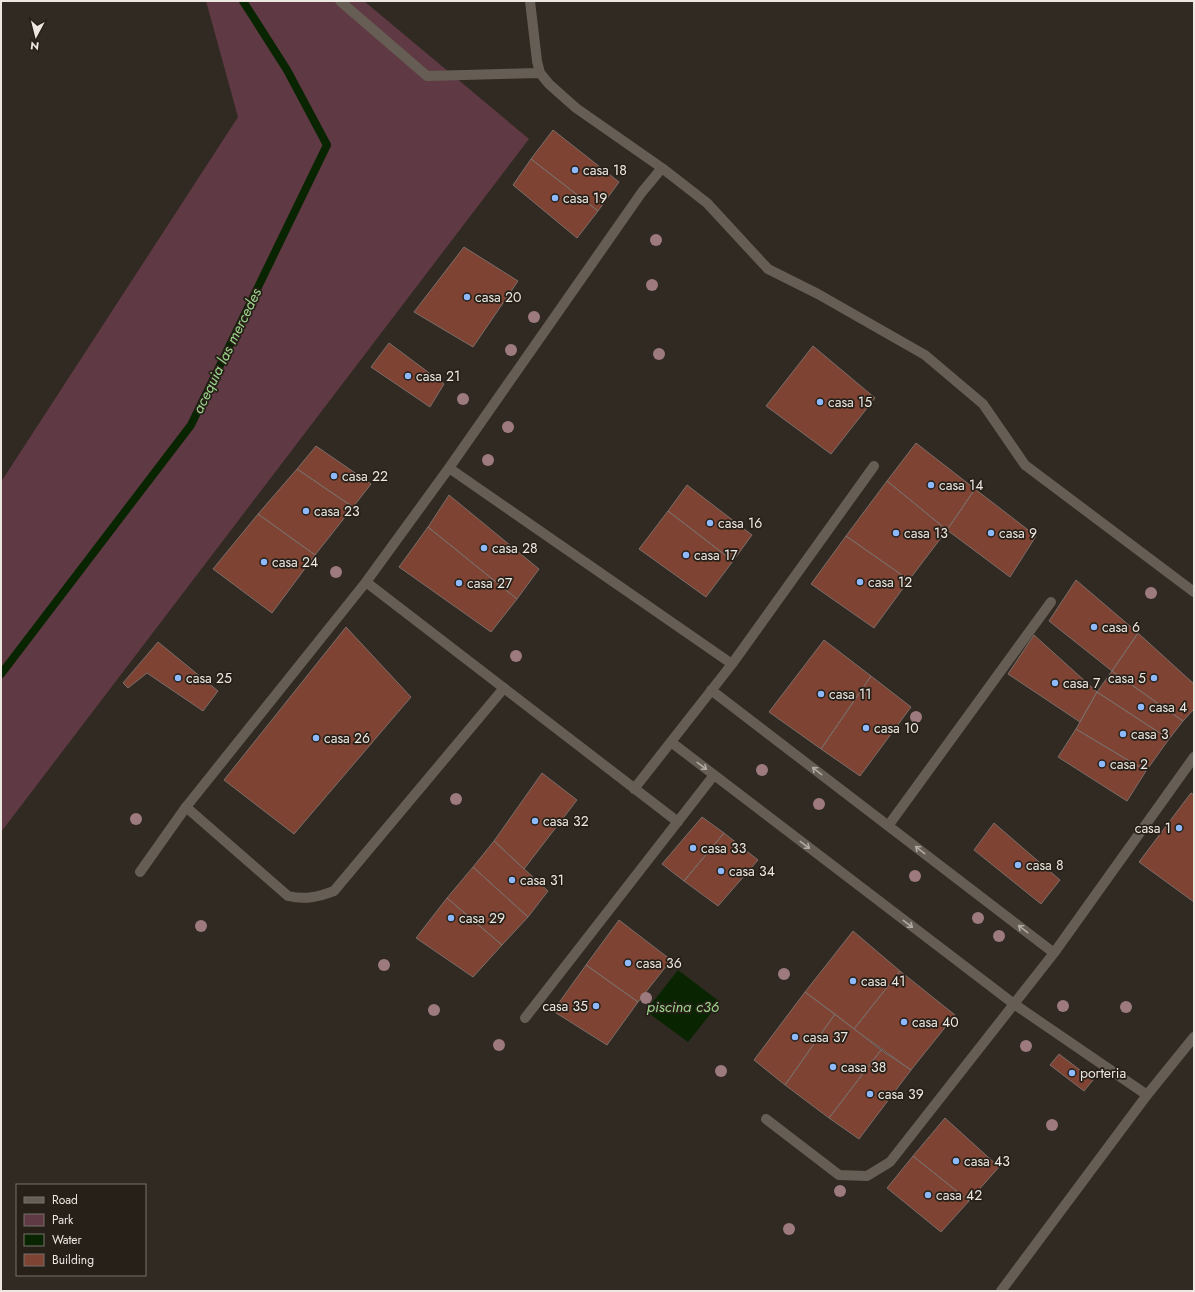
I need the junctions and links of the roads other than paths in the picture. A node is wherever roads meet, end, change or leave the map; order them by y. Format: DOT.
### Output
graph roads {
  1 [pos="340,1"];
  2 [pos="530,1"];
  3 [pos="540,73"];
  4 [pos="662,168"];
  5 [pos="874,466"];
  6 [pos="449,468"];
  7 [pos="366,582"];
  8 [pos="1194,592"];
  9 [pos="1051,602"];
  10 [pos="732,664"];
  11 [pos="504,688"];
  12 [pos="711,690"];
  13 [pos="671,742"];
  14 [pos="1194,757"];
  15 [pos="714,775"];
  16 [pos="634,789"];
  17 [pos="186,807"];
  18 [pos="678,822"];
  19 [pos="888,826"];
  20 [pos="140,872"];
  21 [pos="1054,953"];
  22 [pos="1014,1004"];
  23 [pos="525,1018"];
  24 [pos="1194,1037"];
  25 [pos="1147,1095"];
  26 [pos="766,1119"];
  27 [pos="1001,1291"];
  1 -- 3 [label="street"];
  2 -- 3 [label="street"];
  3 -- 4 [label="street"];
  4 -- 6 [label="street"];
  4 -- 8 [label="street"];
  5 -- 10 [label="street"];
  6 -- 7 [label="street"];
  6 -- 10 [label="street"];
  7 -- 11 [label="street"];
  7 -- 17 [label="street"];
  9 -- 19 [label="street"];
  10 -- 12 [label="street"];
  11 -- 16 [label="street"];
  11 -- 17 [label="street"];
  12 -- 13 [label="street"];
  19 -- 12 [label="street, one-way"];
  13 -- 15 [label="street, one-way"];
  13 -- 16 [label="street"];
  14 -- 21 [label="street"];
  15 -- 18 [label="street"];
  15 -- 22 [label="street, one-way"];
  16 -- 18 [label="street"];
  17 -- 20 [label="street"];
  18 -- 23 [label="street"];
  21 -- 19 [label="street, one-way"];
  21 -- 22 [label="street"];
  22 -- 25 [label="street"];
  22 -- 26 [label="street"];
  24 -- 25 [label="street"];
  25 -- 27 [label="street"];
}
